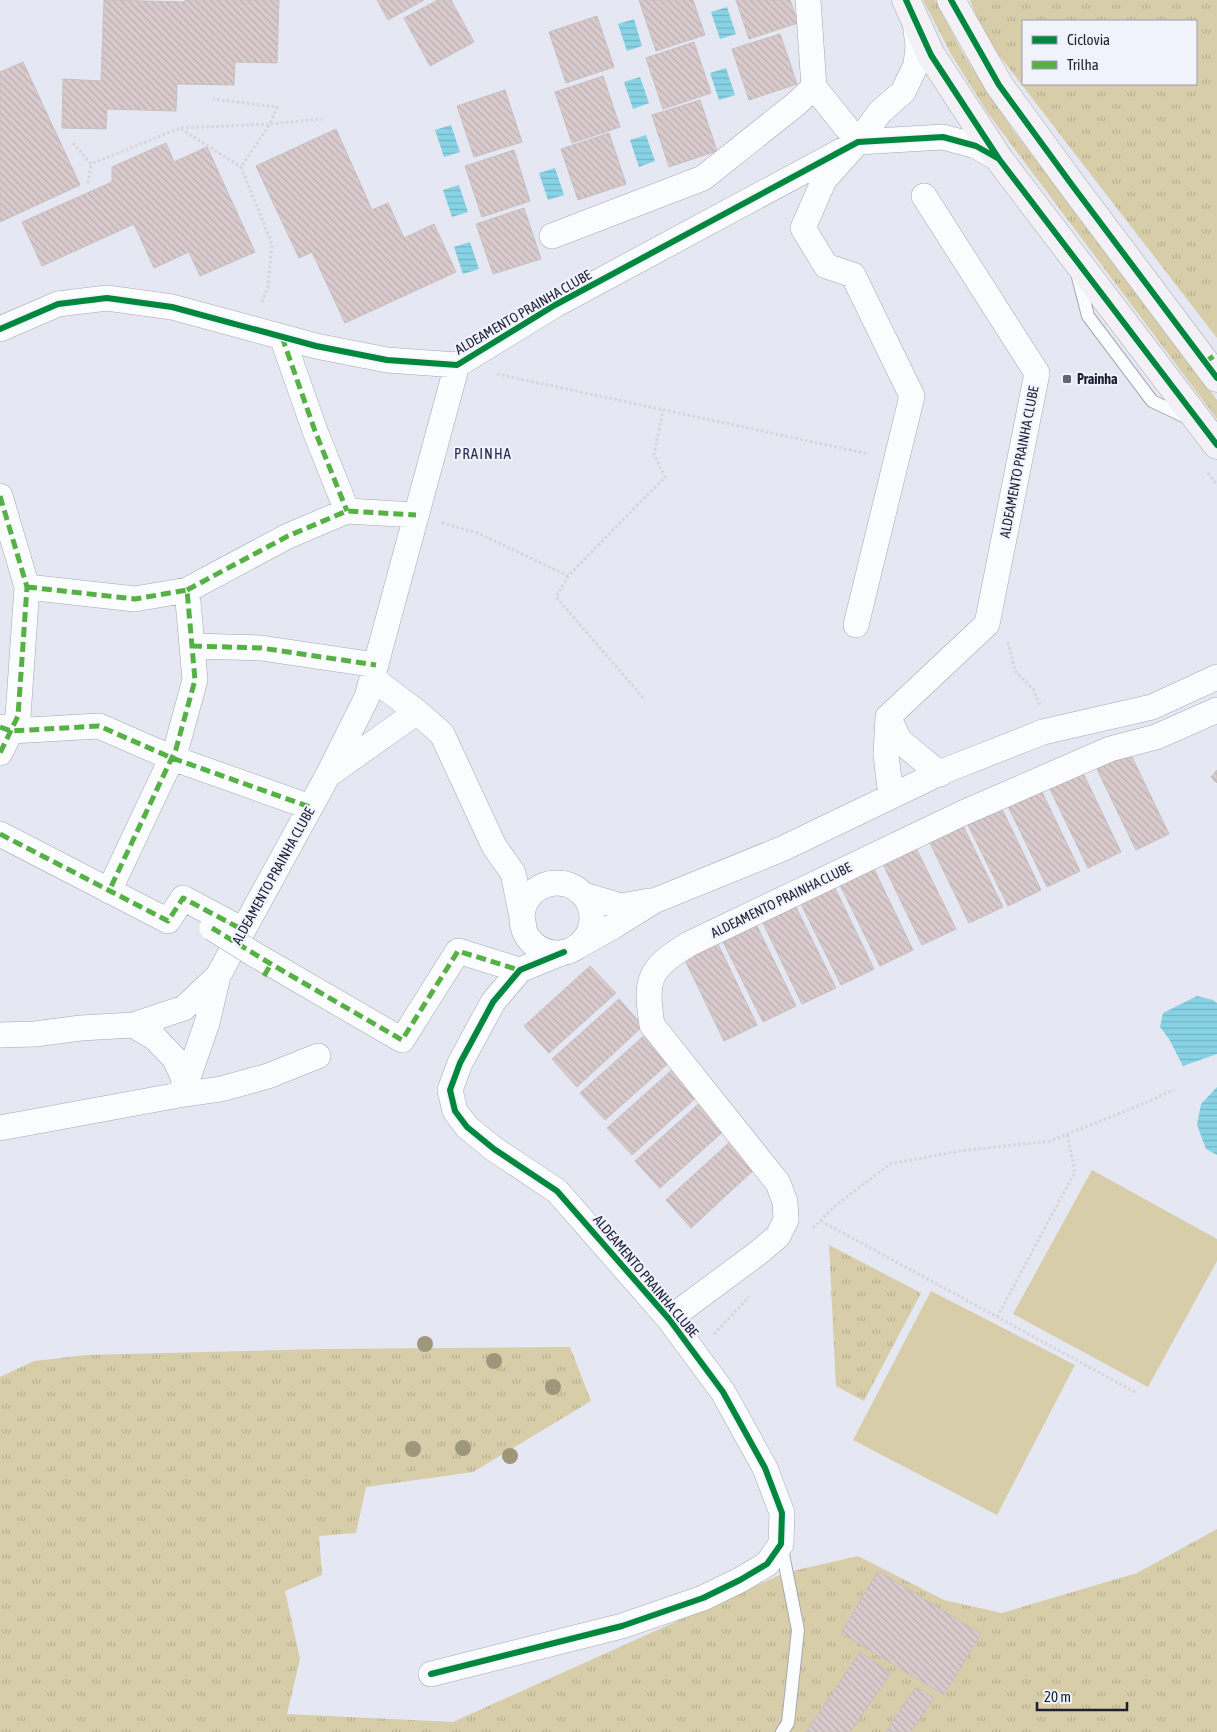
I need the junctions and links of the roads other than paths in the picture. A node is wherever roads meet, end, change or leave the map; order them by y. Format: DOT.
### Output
graph roads {
  1 [pos="808,0"];
  2 [pos="951,0"];
  3 [pos="910,10"];
  4 [pos="814,87"];
  5 [pos="858,142"];
  6 [pos="999,159"];
  7 [pos="924,196"];
  8 [pos="552,236"];
  9 [pos="0,329"];
  10 [pos="282,337"];
  11 [pos="457,365"];
  12 [pos="1217,378"];
  13 [pos="1210,435"];
  14 [pos="0,496"];
  15 [pos="347,511"];
  16 [pos="416,515"];
  17 [pos="27,587"];
  18 [pos="187,590"];
  19 [pos="856,625"];
  20 [pos="192,646"];
  21 [pos="374,672"];
  22 [pos="1217,676"];
  23 [pos="1217,710"];
  24 [pos="417,712"];
  25 [pos="888,717"];
  26 [pos="6,729"];
  27 [pos="0,753"];
  28 [pos="172,758"];
  29 [pos="940,774"];
  30 [pos="328,775"];
  31 [pos="892,796"];
  32 [pos="310,807"];
  33 [pos="0,834"];
  34 [pos="513,872"];
  35 [pos="551,883"];
  36 [pos="110,891"];
  37 [pos="584,895"];
  38 [pos="654,901"];
  39 [pos="212,928"];
  40 [pos="243,930"];
  41 [pos="525,931"];
  42 [pos="567,951"];
  43 [pos="519,970"];
  44 [pos="218,976"];
  45 [pos="133,1025"];
  46 [pos="0,1034"];
  47 [pos="318,1056"];
  48 [pos="182,1088"];
  49 [pos="0,1128"];
  50 [pos="669,1319"];
  51 [pos="781,1544"];
  52 [pos="431,1674"];
  53 [pos="782,1732"];
  1 -- 4 [label="street"];
  2 -- 12 [label="main road"];
  3 -- 5 [label="street"];
  3 -- 6 [label="main road"];
  4 -- 5 [label="street"];
  4 -- 8 [label="street"];
  5 -- 6 [label="street"];
  5 -- 11 [label="street, ALDEAMENTO PRAINHA CLUBE"];
  5 -- 19 [label="street"];
  6 -- 13 [label="main road"];
  7 -- 25 [label="street, ALDEAMENTO PRAINHA CLUBE"];
  9 -- 10 [label="street, ALDEAMENTO PRAINHA CLUBE"];
  10 -- 11 [label="street, ALDEAMENTO PRAINHA CLUBE"];
  10 -- 15 [label="street"];
  11 -- 16 [label="street, ALDEAMENTO PRAINHA CLUBE"];
  14 -- 17 [label="street"];
  15 -- 16 [label="street"];
  15 -- 18 [label="street"];
  16 -- 21 [label="street, ALDEAMENTO PRAINHA CLUBE"];
  17 -- 18 [label="street"];
  17 -- 26 [label="street"];
  18 -- 20 [label="street"];
  20 -- 21 [label="street"];
  20 -- 28 [label="street"];
  21 -- 24 [label="street"];
  21 -- 30 [label="street, ALDEAMENTO PRAINHA CLUBE"];
  22 -- 29 [label="street"];
  23 -- 50 [label="street, ALDEAMENTO PRAINHA CLUBE"];
  24 -- 30 [label="street, ALDEAMENTO PRAINHA CLUBE"];
  24 -- 34 [label="street"];
  25 -- 29 [label="street"];
  25 -- 31 [label="street"];
  26 -- 27 [label="street"];
  26 -- 28 [label="street"];
  28 -- 32 [label="street"];
  28 -- 36 [label="street"];
  29 -- 31 [label="street"];
  30 -- 32 [label="street, ALDEAMENTO PRAINHA CLUBE"];
  31 -- 38 [label="street"];
  32 -- 40 [label="street, ALDEAMENTO PRAINHA CLUBE"];
  33 -- 36 [label="street"];
  34 -- 35 [label="street"];
  34 -- 41 [label="street"];
  35 -- 37 [label="street"];
  35 -- 41 [label="street"];
  36 -- 40 [label="street"];
  37 -- 38 [label="street"];
  37 -- 42 [label="street"];
  38 -- 42 [label="street"];
  39 -- 43 [label="street, bridge"];
  40 -- 44 [label="street, ALDEAMENTO PRAINHA CLUBE"];
  41 -- 42 [label="street"];
  41 -- 43 [label="street"];
  42 -- 43 [label="street"];
  43 -- 50 [label="street, ALDEAMENTO PRAINHA CLUBE"];
  44 -- 45 [label="street, ALDEAMENTO PRAINHA CLUBE"];
  44 -- 48 [label="street, ALDEAMENTO PRAINHA CLUBE"];
  45 -- 46 [label="street, ALDEAMENTO PRAINHA CLUBE"];
  45 -- 48 [label="street"];
  47 -- 48 [label="street"];
  48 -- 49 [label="street"];
  50 -- 51 [label="street, ALDEAMENTO PRAINHA CLUBE"];
  51 -- 52 [label="street"];
  51 -- 53 [label="lane"];
}
